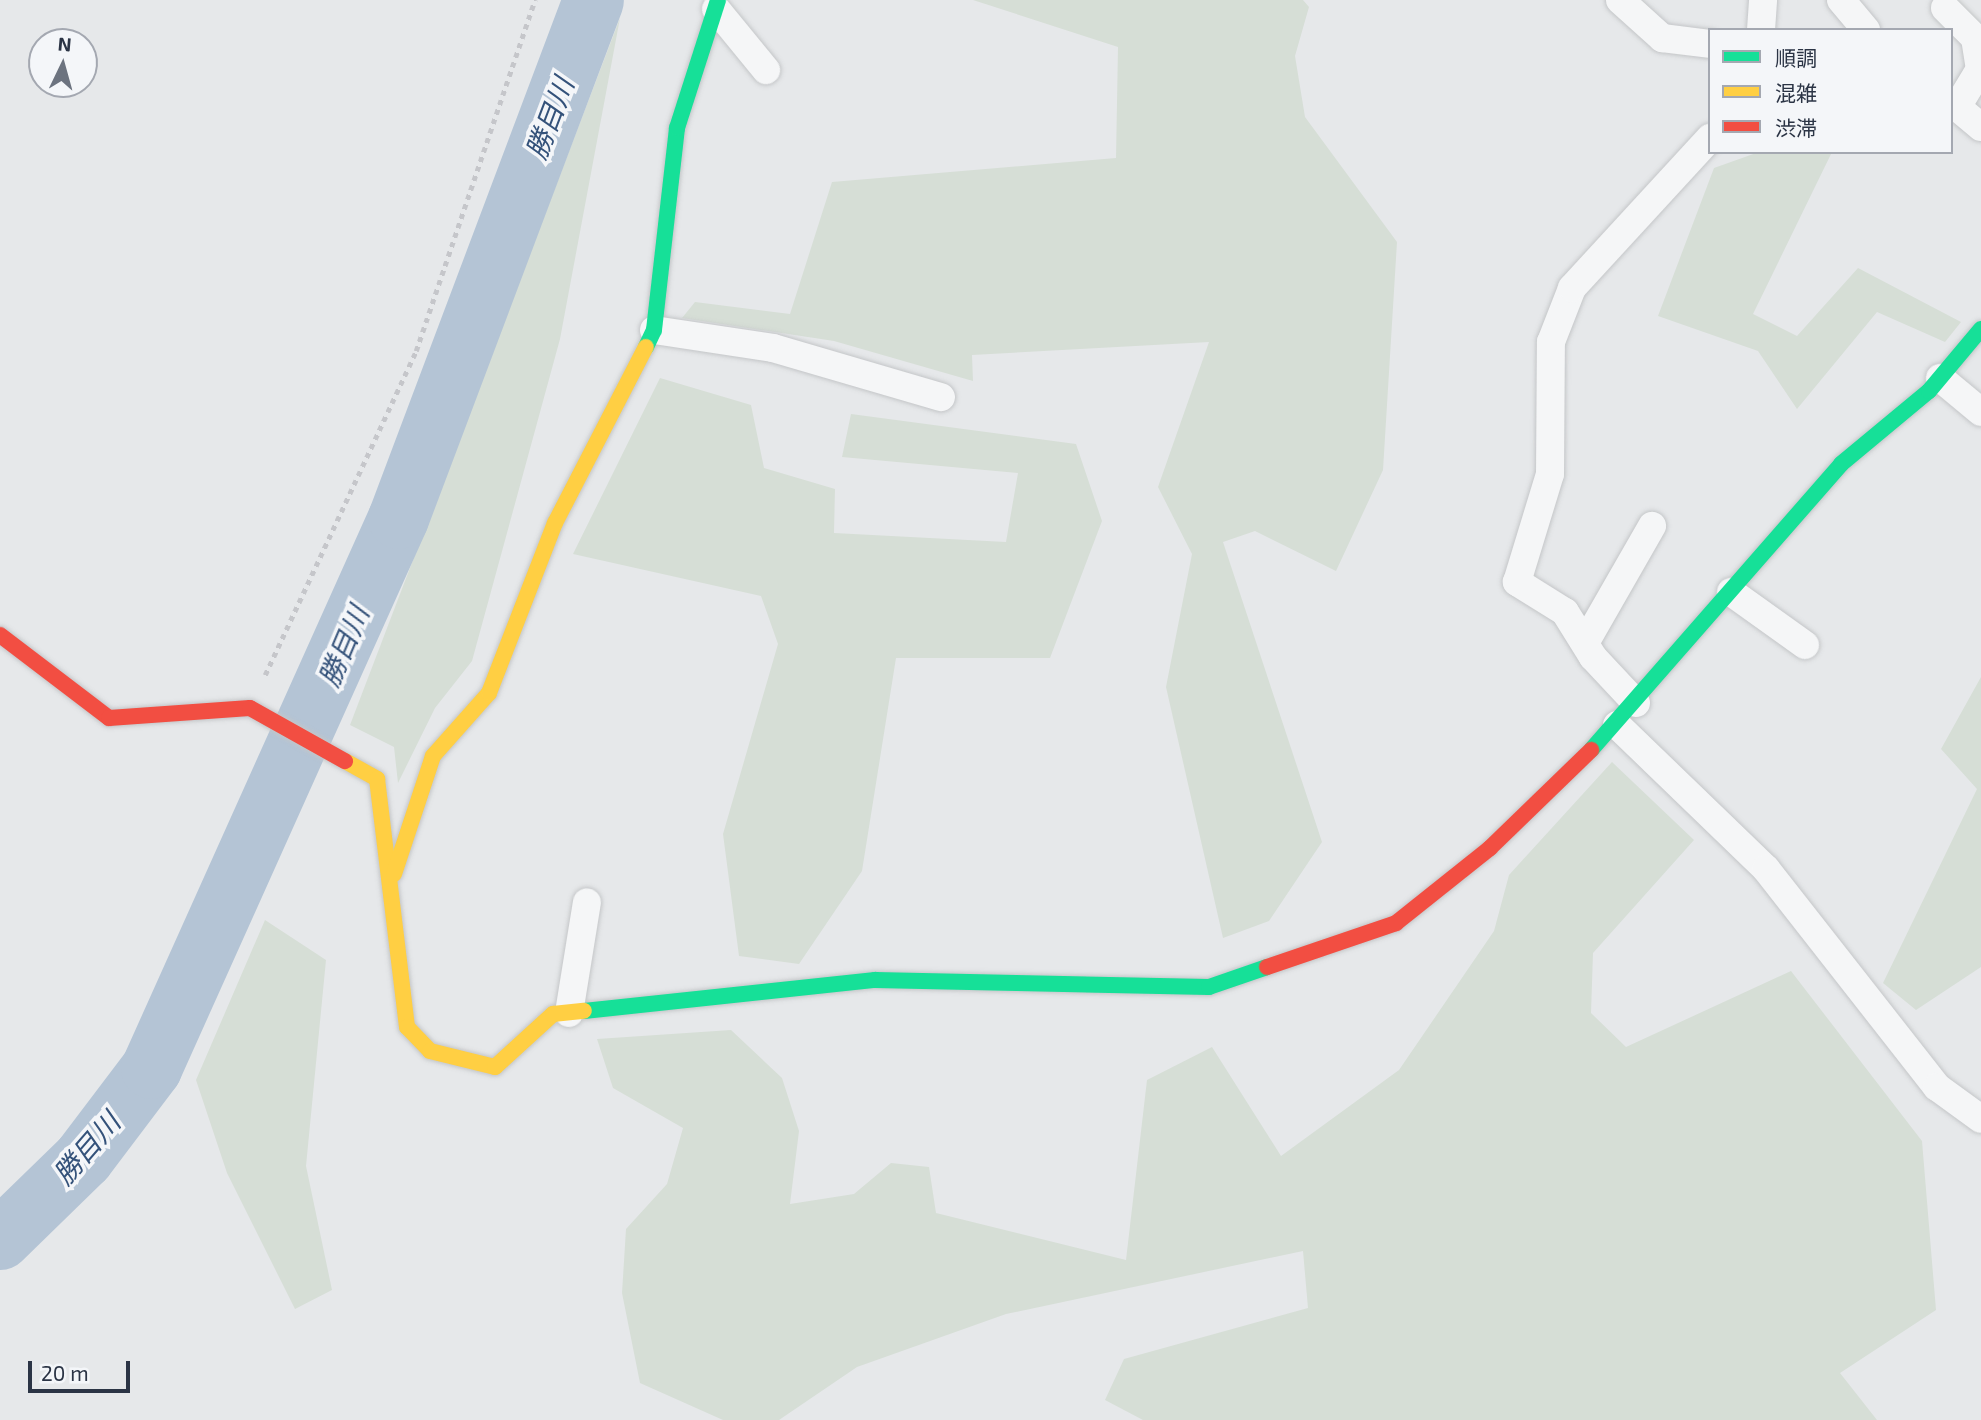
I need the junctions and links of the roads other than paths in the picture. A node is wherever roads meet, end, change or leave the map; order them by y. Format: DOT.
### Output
graph roads {
  1 [pos="1620,0"];
  2 [pos="1763,0"];
  3 [pos="1841,0"];
  4 [pos="717,4"];
  5 [pos="1945,8"];
  6 [pos="1761,28"];
  7 [pos="1864,28"];
  8 [pos="1708,44"];
  9 [pos="766,70"];
  10 [pos="1954,105"];
  11 [pos="1981,127"];
  12 [pos="1708,140"];
  13 [pos="1981,329"];
  14 [pos="654,330"];
  15 [pos="1940,378"];
  16 [pos="941,397"];
  17 [pos="1981,412"];
  18 [pos="1652,526"];
  19 [pos="1731,593"];
  20 [pos="0,635"];
  21 [pos="1585,643"];
  22 [pos="1805,645"];
  23 [pos="1636,703"];
  24 [pos="1617,725"];
  25 [pos="390,886"];
  26 [pos="587,902"];
  27 [pos="569,1013"];
  28 [pos="1981,1119"];
  1 -- 8 [label="street"];
  2 -- 6 [label="street"];
  3 -- 7 [label="street"];
  4 -- 9 [label="street"];
  4 -- 14 [label="street"];
  5 -- 10 [label="street"];
  10 -- 11 [label="street"];
  12 -- 21 [label="street"];
  13 -- 15 [label="street"];
  14 -- 16 [label="street"];
  14 -- 25 [label="street"];
  15 -- 17 [label="street"];
  15 -- 19 [label="street"];
  18 -- 21 [label="street"];
  19 -- 22 [label="street"];
  19 -- 23 [label="street"];
  20 -- 25 [label="street"];
  21 -- 23 [label="street"];
  23 -- 24 [label="street"];
  24 -- 27 [label="street"];
  24 -- 28 [label="street"];
  25 -- 27 [label="street"];
  26 -- 27 [label="street"];
}
